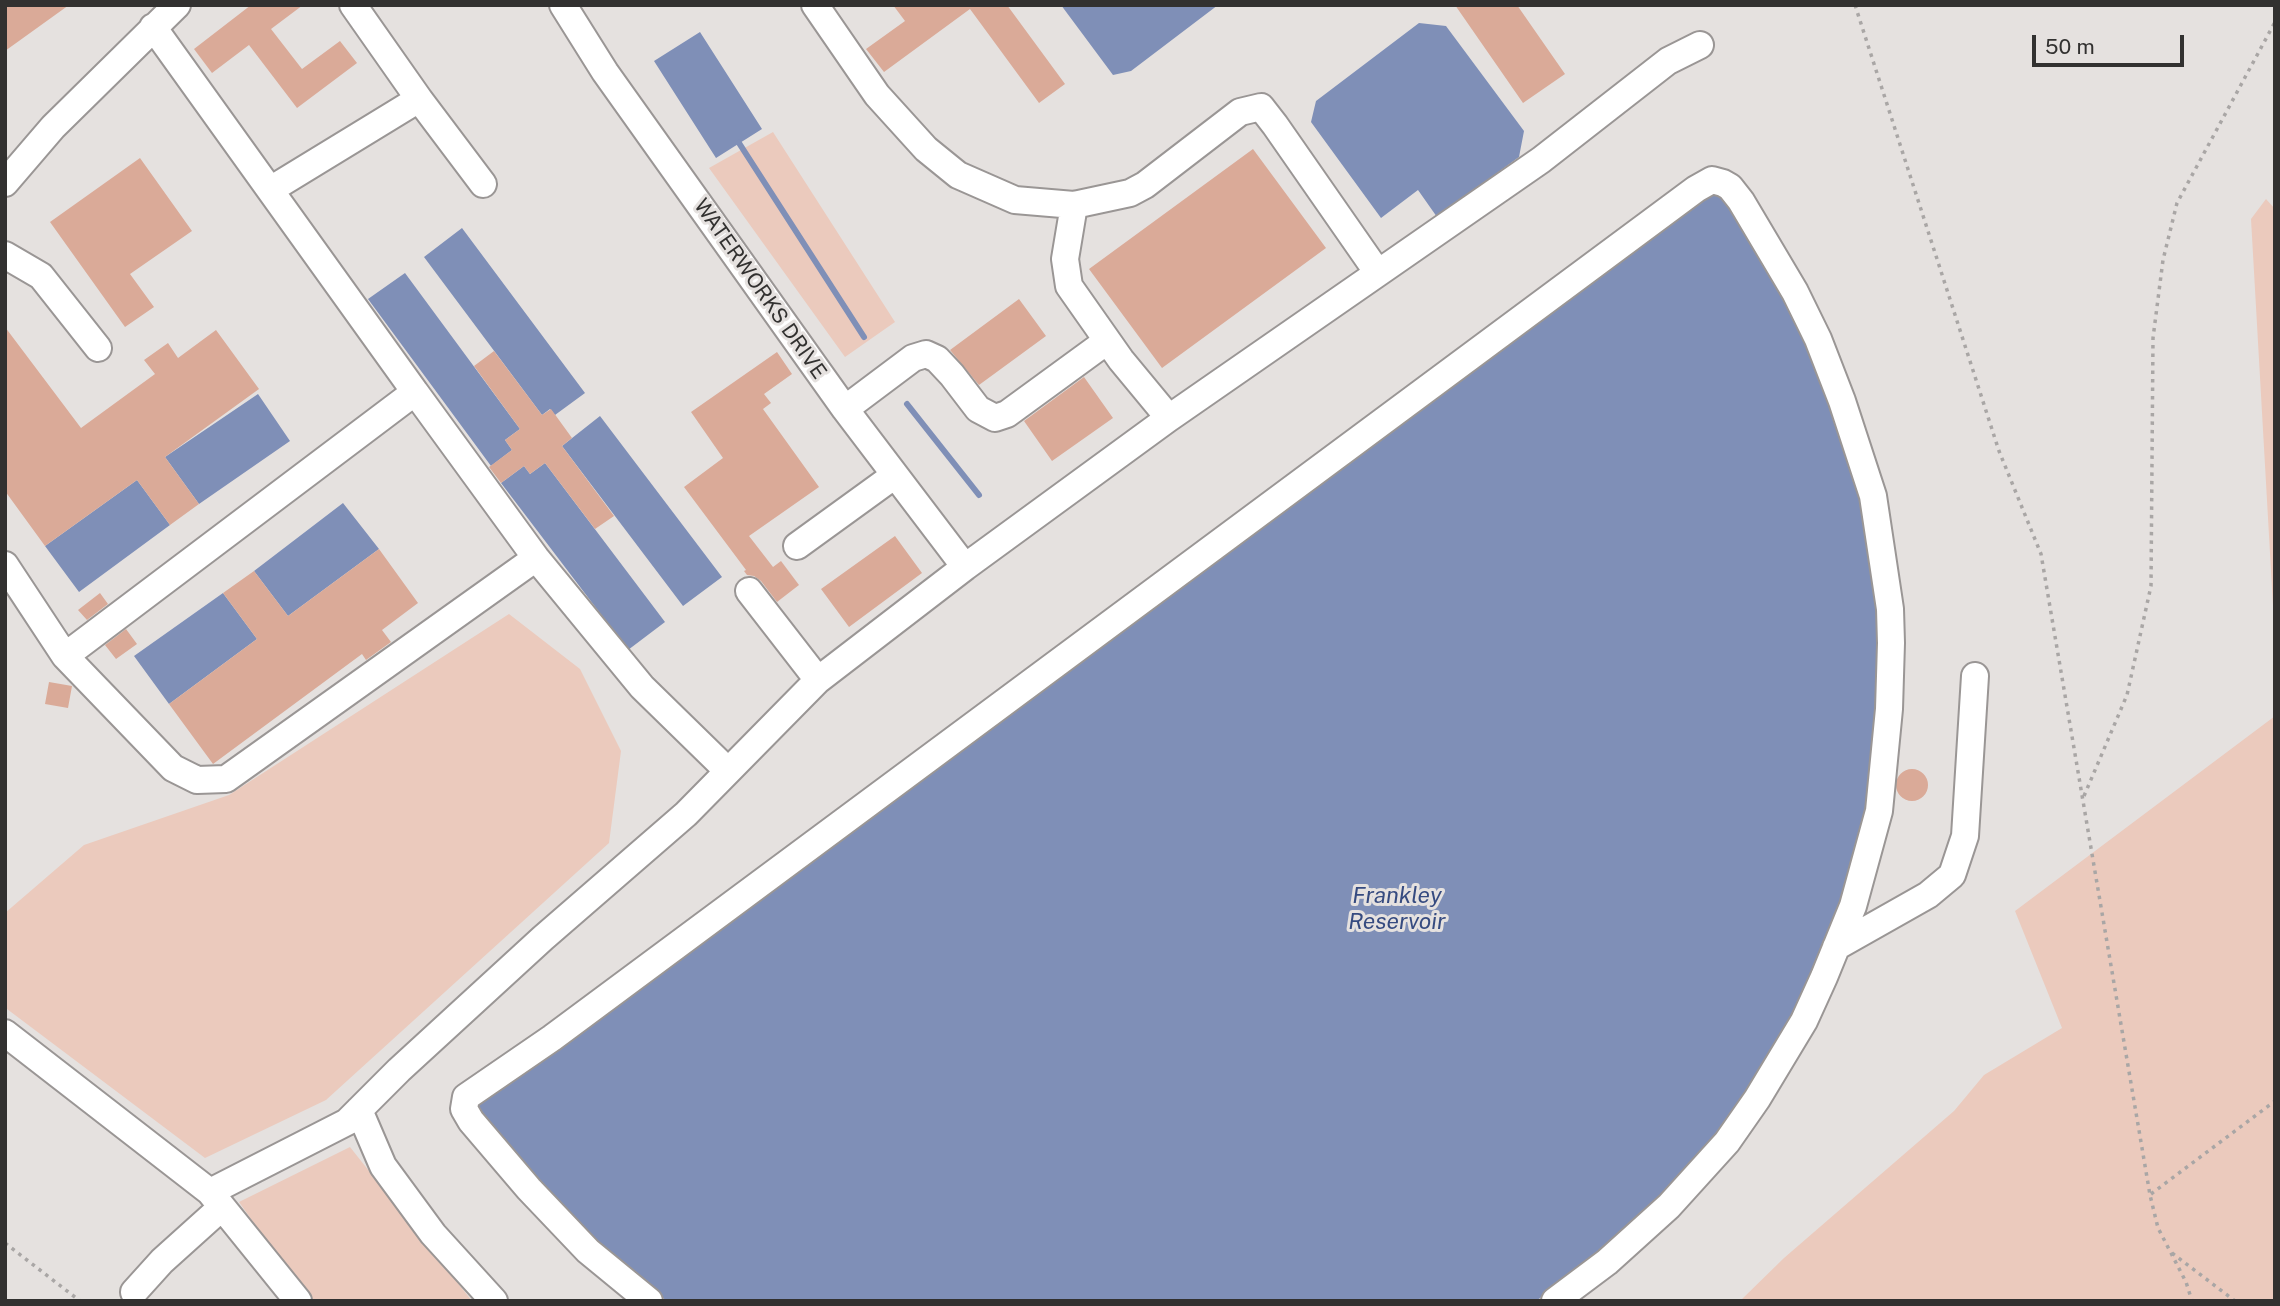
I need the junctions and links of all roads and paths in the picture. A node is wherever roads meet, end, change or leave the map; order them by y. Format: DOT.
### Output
graph roads {
  1 [pos="177,5"];
  2 [pos="353,5"];
  3 [pos="563,5"];
  4 [pos="815,5"];
  5 [pos="1855,5"];
  6 [pos="2275,22"];
  7 [pos="153,27"];
  8 [pos="1700,45"];
  9 [pos="418,99"];
  10 [pos="5,183"];
  11 [pos="483,184"];
  12 [pos="270,190"];
  13 [pos="1074,205"];
  14 [pos="5,255"];
  15 [pos="1378,273"];
  16 [pos="1107,341"];
  17 [pos="97,348"];
  18 [pos="415,392"];
  19 [pos="845,409"];
  20 [pos="1169,418"];
  21 [pos="895,475"];
  22 [pos="797,546"];
  23 [pos="536,558"];
  24 [pos="5,565"];
  25 [pos="965,567"];
  26 [pos="749,591"];
  27 [pos="65,656"];
  28 [pos="1975,676"];
  29 [pos="817,680"];
  30 [pos="727,771"];
  31 [pos="2083,798"];
  32 [pos="1836,947"];
  33 [pos="5,1033"];
  34 [pos="2275,1101"];
  35 [pos="359,1110"];
  36 [pos="2150,1195"];
  37 [pos="216,1200"];
  38 [pos="5,1243"];
  39 [pos="2170,1251"];
  40 [pos="134,1292"];
  41 [pos="80,1301"];
  42 [pos="298,1301"];
  43 [pos="494,1301"];
  44 [pos="649,1301"];
  45 [pos="1555,1301"];
  46 [pos="2192,1301"];
  47 [pos="2235,1301"];
  1 -- 7 [label="lane"];
  2 -- 9 [label="lane"];
  3 -- 19 [label="lane, WATERWORKS DRIVE"];
  4 -- 13 [label="lane"];
  5 -- 31 [label="path"];
  6 -- 31 [label="path"];
  7 -- 10 [label="lane"];
  7 -- 12 [label="lane"];
  8 -- 15 [label="lane"];
  9 -- 11 [label="lane"];
  9 -- 12 [label="lane"];
  12 -- 18 [label="lane"];
  13 -- 15 [label="lane"];
  13 -- 16 [label="lane"];
  14 -- 17 [label="lane"];
  15 -- 20 [label="lane"];
  16 -- 19 [label="lane"];
  16 -- 20 [label="lane"];
  18 -- 23 [label="lane"];
  18 -- 27 [label="lane"];
  19 -- 21 [label="lane, WATERWORKS DRIVE"];
  20 -- 25 [label="lane"];
  21 -- 22 [label="lane"];
  21 -- 25 [label="lane, WATERWORKS DRIVE"];
  23 -- 27 [label="lane"];
  23 -- 30 [label="lane"];
  24 -- 27 [label="lane"];
  25 -- 29 [label="lane"];
  26 -- 29 [label="lane"];
  28 -- 32 [label="lane"];
  29 -- 30 [label="lane"];
  30 -- 35 [label="lane"];
  31 -- 36 [label="path"];
  32 -- 44 [label="lane"];
  32 -- 45 [label="lane"];
  33 -- 37 [label="lane"];
  34 -- 36 [label="path"];
  35 -- 37 [label="lane"];
  35 -- 43 [label="lane"];
  36 -- 39 [label="path"];
  37 -- 40 [label="lane"];
  37 -- 42 [label="lane"];
  38 -- 41 [label="path"];
  39 -- 46 [label="path"];
  39 -- 47 [label="path"];
}
